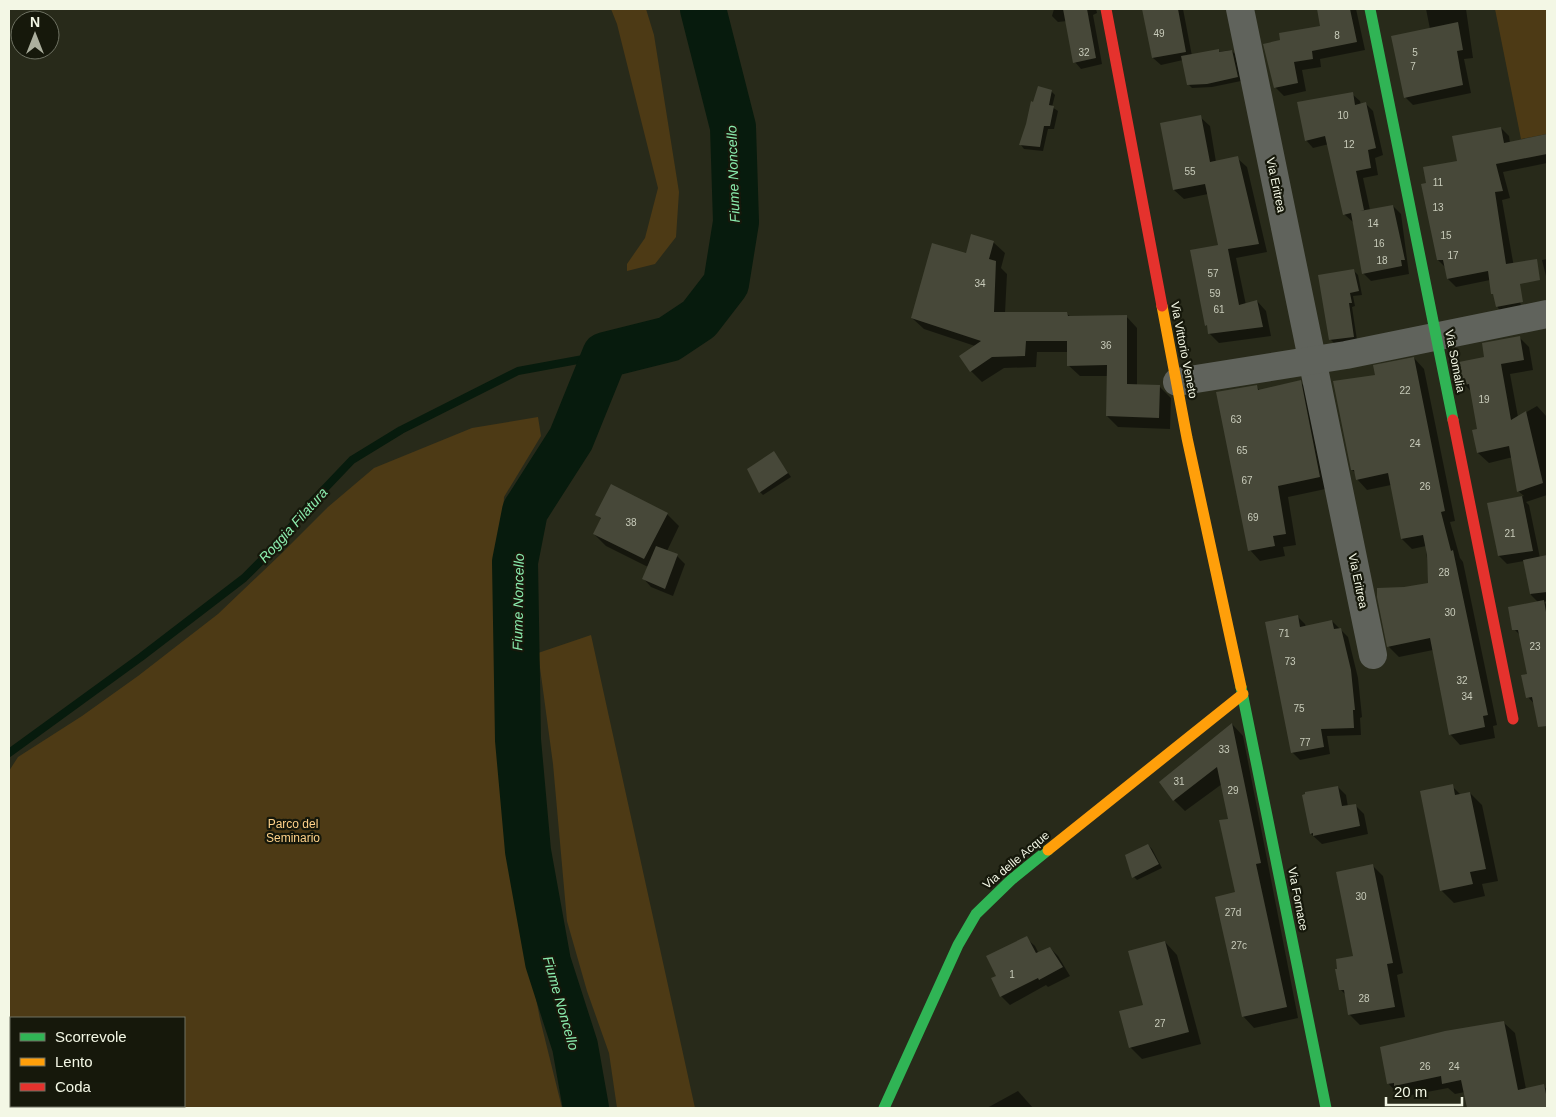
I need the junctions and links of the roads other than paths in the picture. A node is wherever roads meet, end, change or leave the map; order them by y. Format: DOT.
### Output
graph roads {
  1 [pos="1106,9"];
  2 [pos="1240,9"];
  3 [pos="1370,9"];
  4 [pos="1547,314"];
  5 [pos="1436,336"];
  6 [pos="1312,360"];
  7 [pos="1177,382"];
  8 [pos="1373,654"];
  9 [pos="1242,694"];
  10 [pos="1513,719"];
  11 [pos="884,1108"];
  12 [pos="1326,1108"];
  1 -- 7 [label="street, Via Vittorio Veneto"];
  2 -- 6 [label="street, Via Eritrea"];
  3 -- 5 [label="street, Via Somalia"];
  4 -- 5 [label="street"];
  5 -- 6 [label="street"];
  5 -- 10 [label="street, Via Somalia"];
  6 -- 7 [label="street"];
  6 -- 8 [label="street, Via Eritrea"];
  7 -- 9 [label="street, Via Vittorio Veneto"];
  9 -- 11 [label="street, Via delle Acque"];
  9 -- 12 [label="street, Via Fornace"];
}
